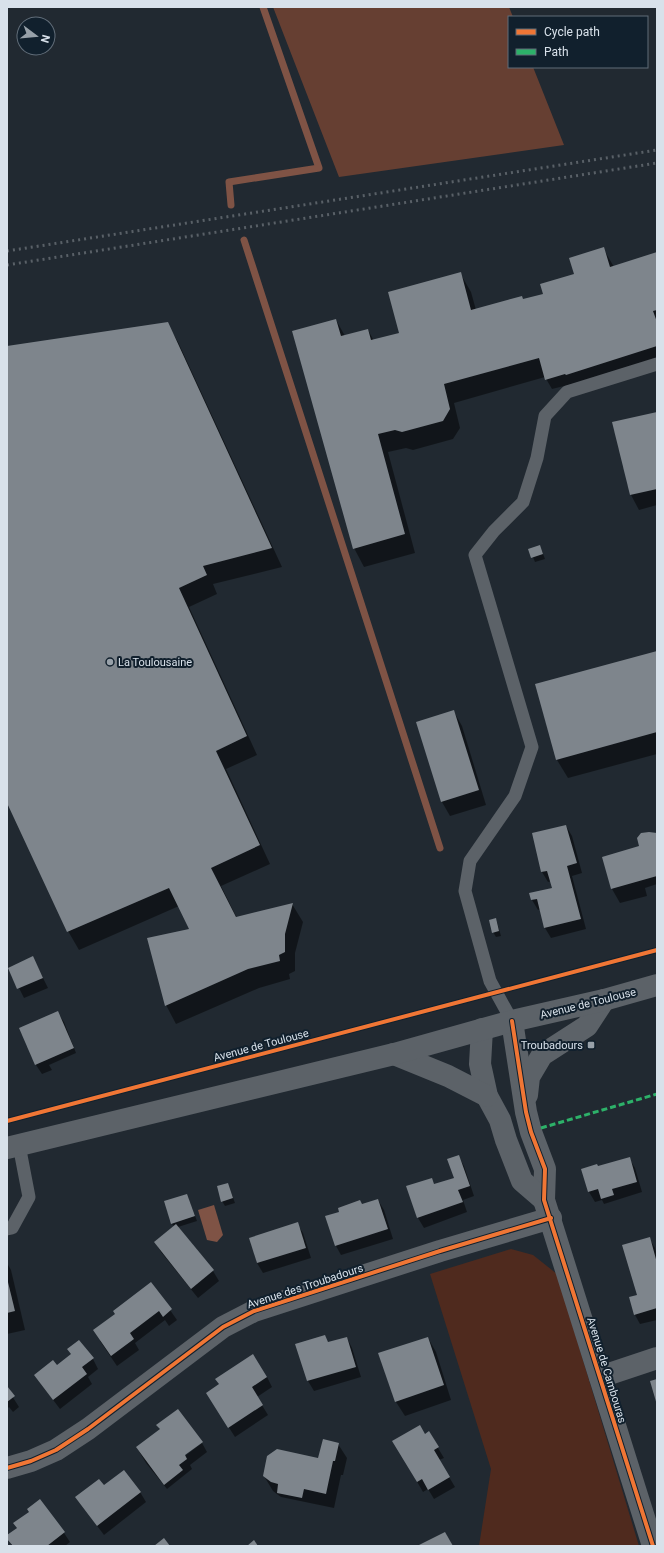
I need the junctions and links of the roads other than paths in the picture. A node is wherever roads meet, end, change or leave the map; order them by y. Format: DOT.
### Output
graph roads {
  1 [pos="657,364"];
  2 [pos="657,986"];
  3 [pos="604,1000"];
  4 [pos="512,1021"];
  5 [pos="482,1030"];
  6 [pos="394,1054"];
  7 [pos="487,1096"];
  8 [pos="526,1112"];
  9 [pos="13,1146"];
  10 [pos="547,1209"];
  11 [pos="7,1229"];
  12 [pos="657,1358"];
  13 [pos="600,1377"];
  14 [pos="7,1468"];
  15 [pos="653,1546"];
  1 -- 4 [label="lane"];
  2 -- 3 [label="street, Avenue de Toulouse"];
  3 -- 4 [label="street, Avenue de Toulouse"];
  3 -- 8 [label="street"];
  4 -- 5 [label="street, Avenue de Toulouse"];
  4 -- 8 [label="street"];
  5 -- 6 [label="street, Avenue de Toulouse"];
  5 -- 7 [label="street"];
  6 -- 7 [label="street"];
  6 -- 9 [label="street, Avenue de Toulouse"];
  7 -- 10 [label="street"];
  8 -- 10 [label="street"];
  9 -- 11 [label="lane"];
  10 -- 13 [label="street, Avenue de Cambouras"];
  10 -- 14 [label="street, Avenue des Troubadours"];
  12 -- 13 [label="street"];
  13 -- 15 [label="street, Avenue de Cambouras"];
}
